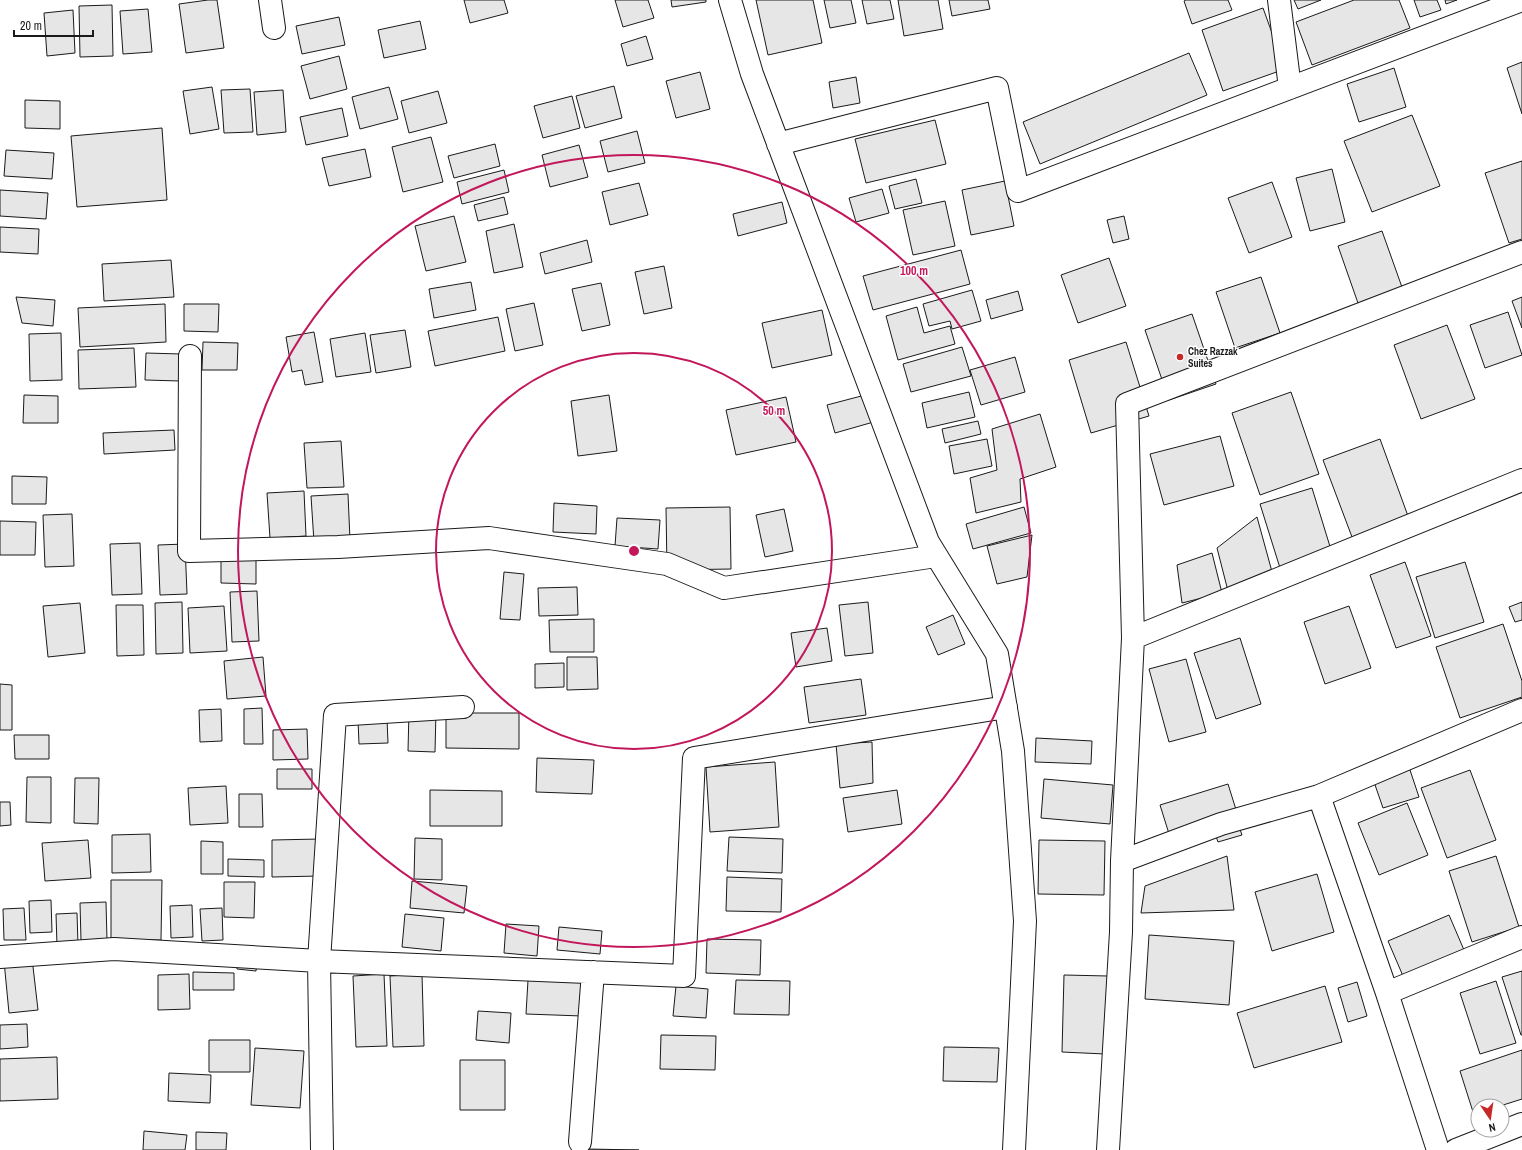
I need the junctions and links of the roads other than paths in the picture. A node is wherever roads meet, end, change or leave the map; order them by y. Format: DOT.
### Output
graph roads {
  1 [pos="270,0"];
  2 [pos="730,0"];
  3 [pos="1279,0"];
  4 [pos="1522,0"];
  5 [pos="274,28"];
  6 [pos="1290,88"];
  7 [pos="778,144"];
  8 [pos="1522,252"];
  9 [pos="190,356"];
  10 [pos="1522,480"];
  11 [pos="936,556"];
  12 [pos="1133,638"];
  13 [pos="463,706"];
  14 [pos="1006,707"];
  15 [pos="1522,710"];
  16 [pos="1319,796"];
  17 [pos="1122,861"];
  18 [pos="1522,937"];
  19 [pos="0,957"];
  20 [pos="319,961"];
  21 [pos="593,972"];
  22 [pos="1387,993"];
  23 [pos="1522,1124"];
  24 [pos="580,1142"];
  25 [pos="322,1150"];
  26 [pos="1014,1150"];
  27 [pos="1108,1150"];
  28 [pos="1438,1150"];
  29 [pos="1456,1150"];
  1 -- 5 [label="street"];
  2 -- 7 [label="street"];
  3 -- 6 [label="street"];
  4 -- 6 [label="street"];
  6 -- 7 [label="street"];
  7 -- 11 [label="street"];
  8 -- 12 [label="street"];
  9 -- 11 [label="street"];
  10 -- 12 [label="street"];
  11 -- 14 [label="street"];
  12 -- 17 [label="street"];
  13 -- 20 [label="street"];
  14 -- 21 [label="street"];
  14 -- 26 [label="street"];
  15 -- 16 [label="street"];
  16 -- 17 [label="street"];
  16 -- 22 [label="street"];
  17 -- 27 [label="street"];
  18 -- 22 [label="street"];
  19 -- 20 [label="street"];
  20 -- 21 [label="street"];
  20 -- 25 [label="street"];
  21 -- 24 [label="street"];
  22 -- 28 [label="street"];
  23 -- 29 [label="street"];
}
